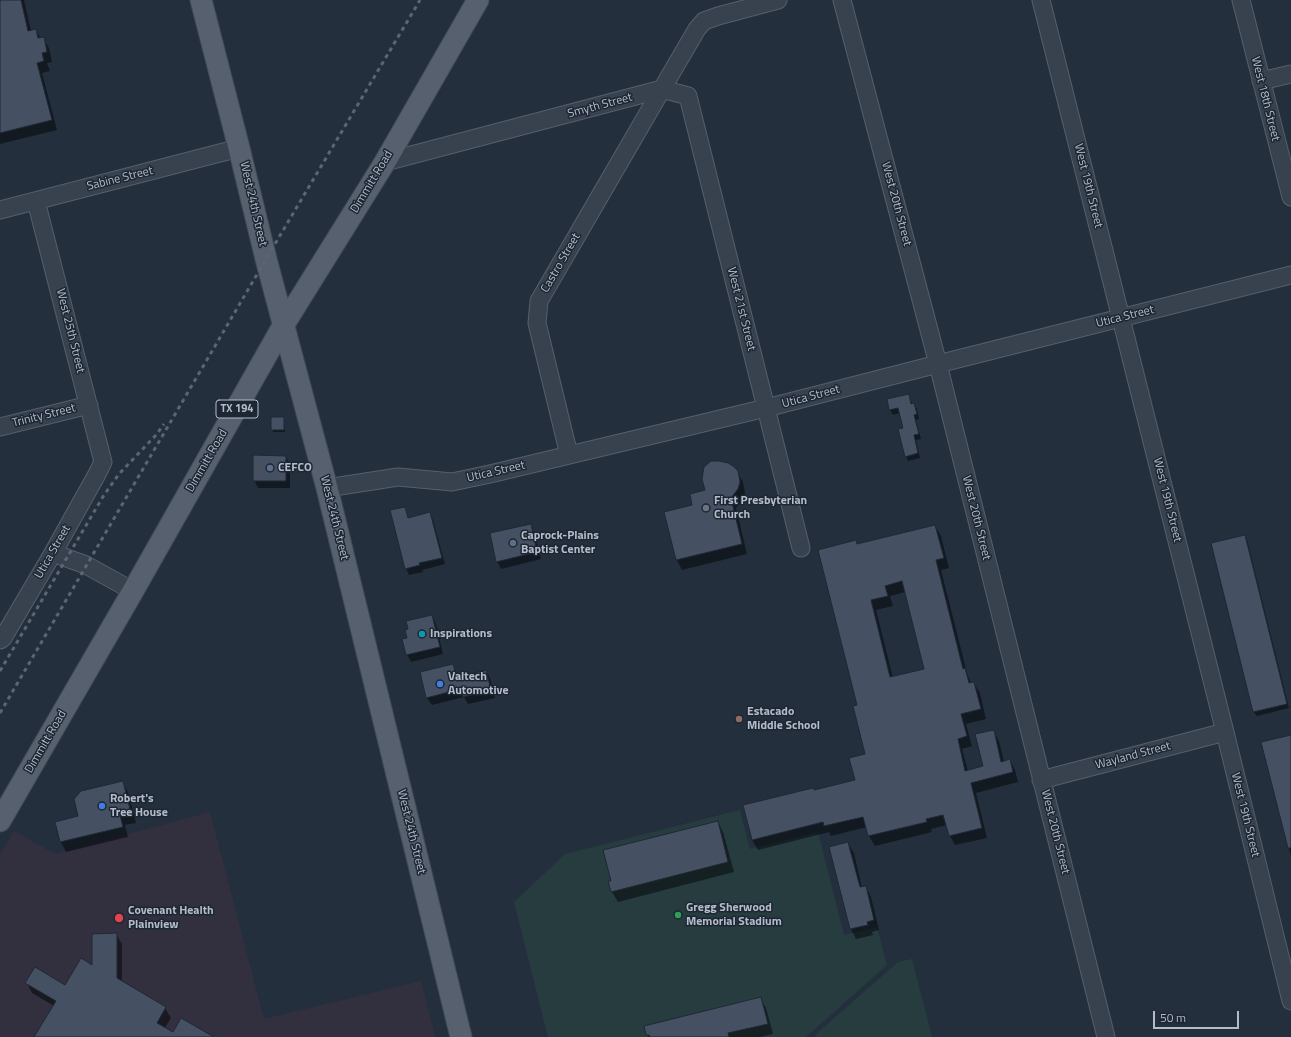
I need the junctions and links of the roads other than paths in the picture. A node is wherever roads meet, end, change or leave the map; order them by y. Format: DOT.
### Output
graph roads {
  1 [pos="201,0"];
  2 [pos="478,0"];
  3 [pos="778,0"];
  4 [pos="842,0"];
  5 [pos="1041,0"];
  6 [pos="1241,0"];
  7 [pos="1291,74"];
  8 [pos="1260,81"];
  9 [pos="662,89"];
  10 [pos="239,148"];
  11 [pos="385,162"];
  12 [pos="1291,197"];
  13 [pos="36,201"];
  14 [pos="0,210"];
  15 [pos="1291,275"];
  16 [pos="1121,318"];
  17 [pos="283,326"];
  18 [pos="938,364"];
  19 [pos="89,405"];
  20 [pos="766,408"];
  21 [pos="0,427"];
  22 [pos="569,455"];
  23 [pos="103,462"];
  24 [pos="327,488"];
  25 [pos="801,548"];
  26 [pos="53,553"];
  27 [pos="133,591"];
  28 [pos="0,640"];
  29 [pos="1225,732"];
  30 [pos="1041,780"];
  31 [pos="0,821"];
  32 [pos="1291,1002"];
  33 [pos="461,1037"];
  34 [pos="1106,1037"];
  1 -- 10 [label="main road, West 24th Street"];
  2 -- 11 [label="main road, Dimmitt Road / TX 194"];
  3 -- 9 [label="street"];
  4 -- 18 [label="street, West 20th Street"];
  5 -- 16 [label="street, West 19th Street"];
  6 -- 8 [label="street, West 18th Street"];
  7 -- 8 [label="street"];
  8 -- 12 [label="street, West 18th Street"];
  9 -- 11 [label="street, Smyth Street"];
  9 -- 20 [label="street, West 21st Street"];
  9 -- 22 [label="street, Castro Street"];
  10 -- 13 [label="street, Sabine Street"];
  10 -- 17 [label="main road, West 24th Street"];
  11 -- 17 [label="main road, Dimmitt Road / TX 194"];
  13 -- 14 [label="street, Sabine Street"];
  13 -- 19 [label="street, West 25th Street"];
  15 -- 16 [label="street, Utica Street"];
  16 -- 18 [label="street, Utica Street"];
  16 -- 29 [label="street, West 19th Street"];
  17 -- 24 [label="main road, West 24th Street"];
  17 -- 27 [label="main road, Dimmitt Road / TX 194"];
  18 -- 20 [label="street, Utica Street"];
  18 -- 30 [label="street, West 20th Street"];
  19 -- 21 [label="street, Trinity Street"];
  19 -- 23 [label="street, West 25th Street"];
  20 -- 22 [label="street, Utica Street"];
  20 -- 25 [label="street, West 21st Street"];
  22 -- 24 [label="street, Utica Street"];
  23 -- 26 [label="street, Utica Street"];
  24 -- 33 [label="main road, West 24th Street"];
  26 -- 27 [label="street"];
  26 -- 28 [label="street, Utica Street"];
  27 -- 31 [label="main road, Dimmitt Road / TX 194"];
  29 -- 30 [label="street, Wayland Street"];
  29 -- 32 [label="street, West 19th Street"];
  30 -- 34 [label="street, West 20th Street"];
}
